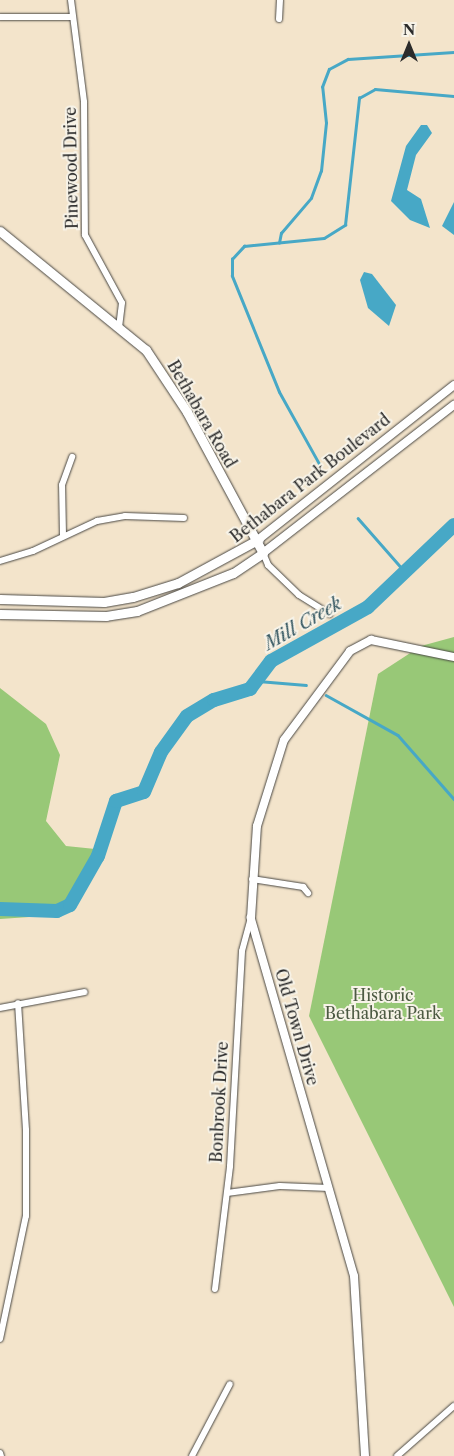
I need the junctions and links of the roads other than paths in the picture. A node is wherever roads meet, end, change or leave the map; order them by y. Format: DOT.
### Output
graph roads {
  1 [pos="71,0"];
  2 [pos="280,0"];
  3 [pos="0,17"];
  4 [pos="71,17"];
  5 [pos="279,19"];
  6 [pos="0,231"];
  7 [pos="120,326"];
  8 [pos="454,385"];
  9 [pos="454,405"];
  10 [pos="72,457"];
  11 [pos="184,518"];
  12 [pos="63,536"];
  13 [pos="259,539"];
  14 [pos="263,553"];
  15 [pos="0,561"];
  16 [pos="0,599"];
  17 [pos="0,614"];
  18 [pos="329,614"];
  19 [pos="454,657"];
  20 [pos="252,879"];
  21 [pos="308,893"];
  22 [pos="251,918"];
  23 [pos="85,992"];
  24 [pos="18,1003"];
  25 [pos="0,1008"];
  26 [pos="330,1188"];
  27 [pos="227,1193"];
  28 [pos="215,1289"];
  29 [pos="0,1339"];
  30 [pos="230,1384"];
  31 [pos="454,1406"];
  32 [pos="192,1456"];
  33 [pos="365,1456"];
  34 [pos="397,1456"];
  1 -- 4 [label="street, Pinewood Drive"];
  2 -- 5 [label="street"];
  3 -- 4 [label="street"];
  4 -- 7 [label="street, Pinewood Drive"];
  6 -- 7 [label="main road, Bethabara Road"];
  7 -- 13 [label="main road, Bethabara Road"];
  8 -- 13 [label="street, Bethabara Park Boulevard"];
  9 -- 14 [label="street, Bethabara Park Boulevard"];
  10 -- 12 [label="street"];
  11 -- 12 [label="street"];
  12 -- 15 [label="street"];
  13 -- 14 [label="main road, Bethabara Road"];
  13 -- 16 [label="main road, Bethabara Park Boulevard"];
  14 -- 17 [label="main road, Bethabara Park Boulevard"];
  14 -- 18 [label="street, Bethabara Road"];
  19 -- 20 [label="street, Old Town Drive"];
  20 -- 21 [label="street"];
  20 -- 22 [label="street, Old Town Drive"];
  22 -- 26 [label="street, Old Town Drive"];
  22 -- 27 [label="street, Bonbrook Drive"];
  23 -- 24 [label="street"];
  24 -- 25 [label="street"];
  24 -- 29 [label="street"];
  26 -- 27 [label="street"];
  26 -- 33 [label="street, Old Town Drive"];
  27 -- 28 [label="street, Bonbrook Drive"];
  30 -- 32 [label="street"];
  31 -- 34 [label="street"];
}
